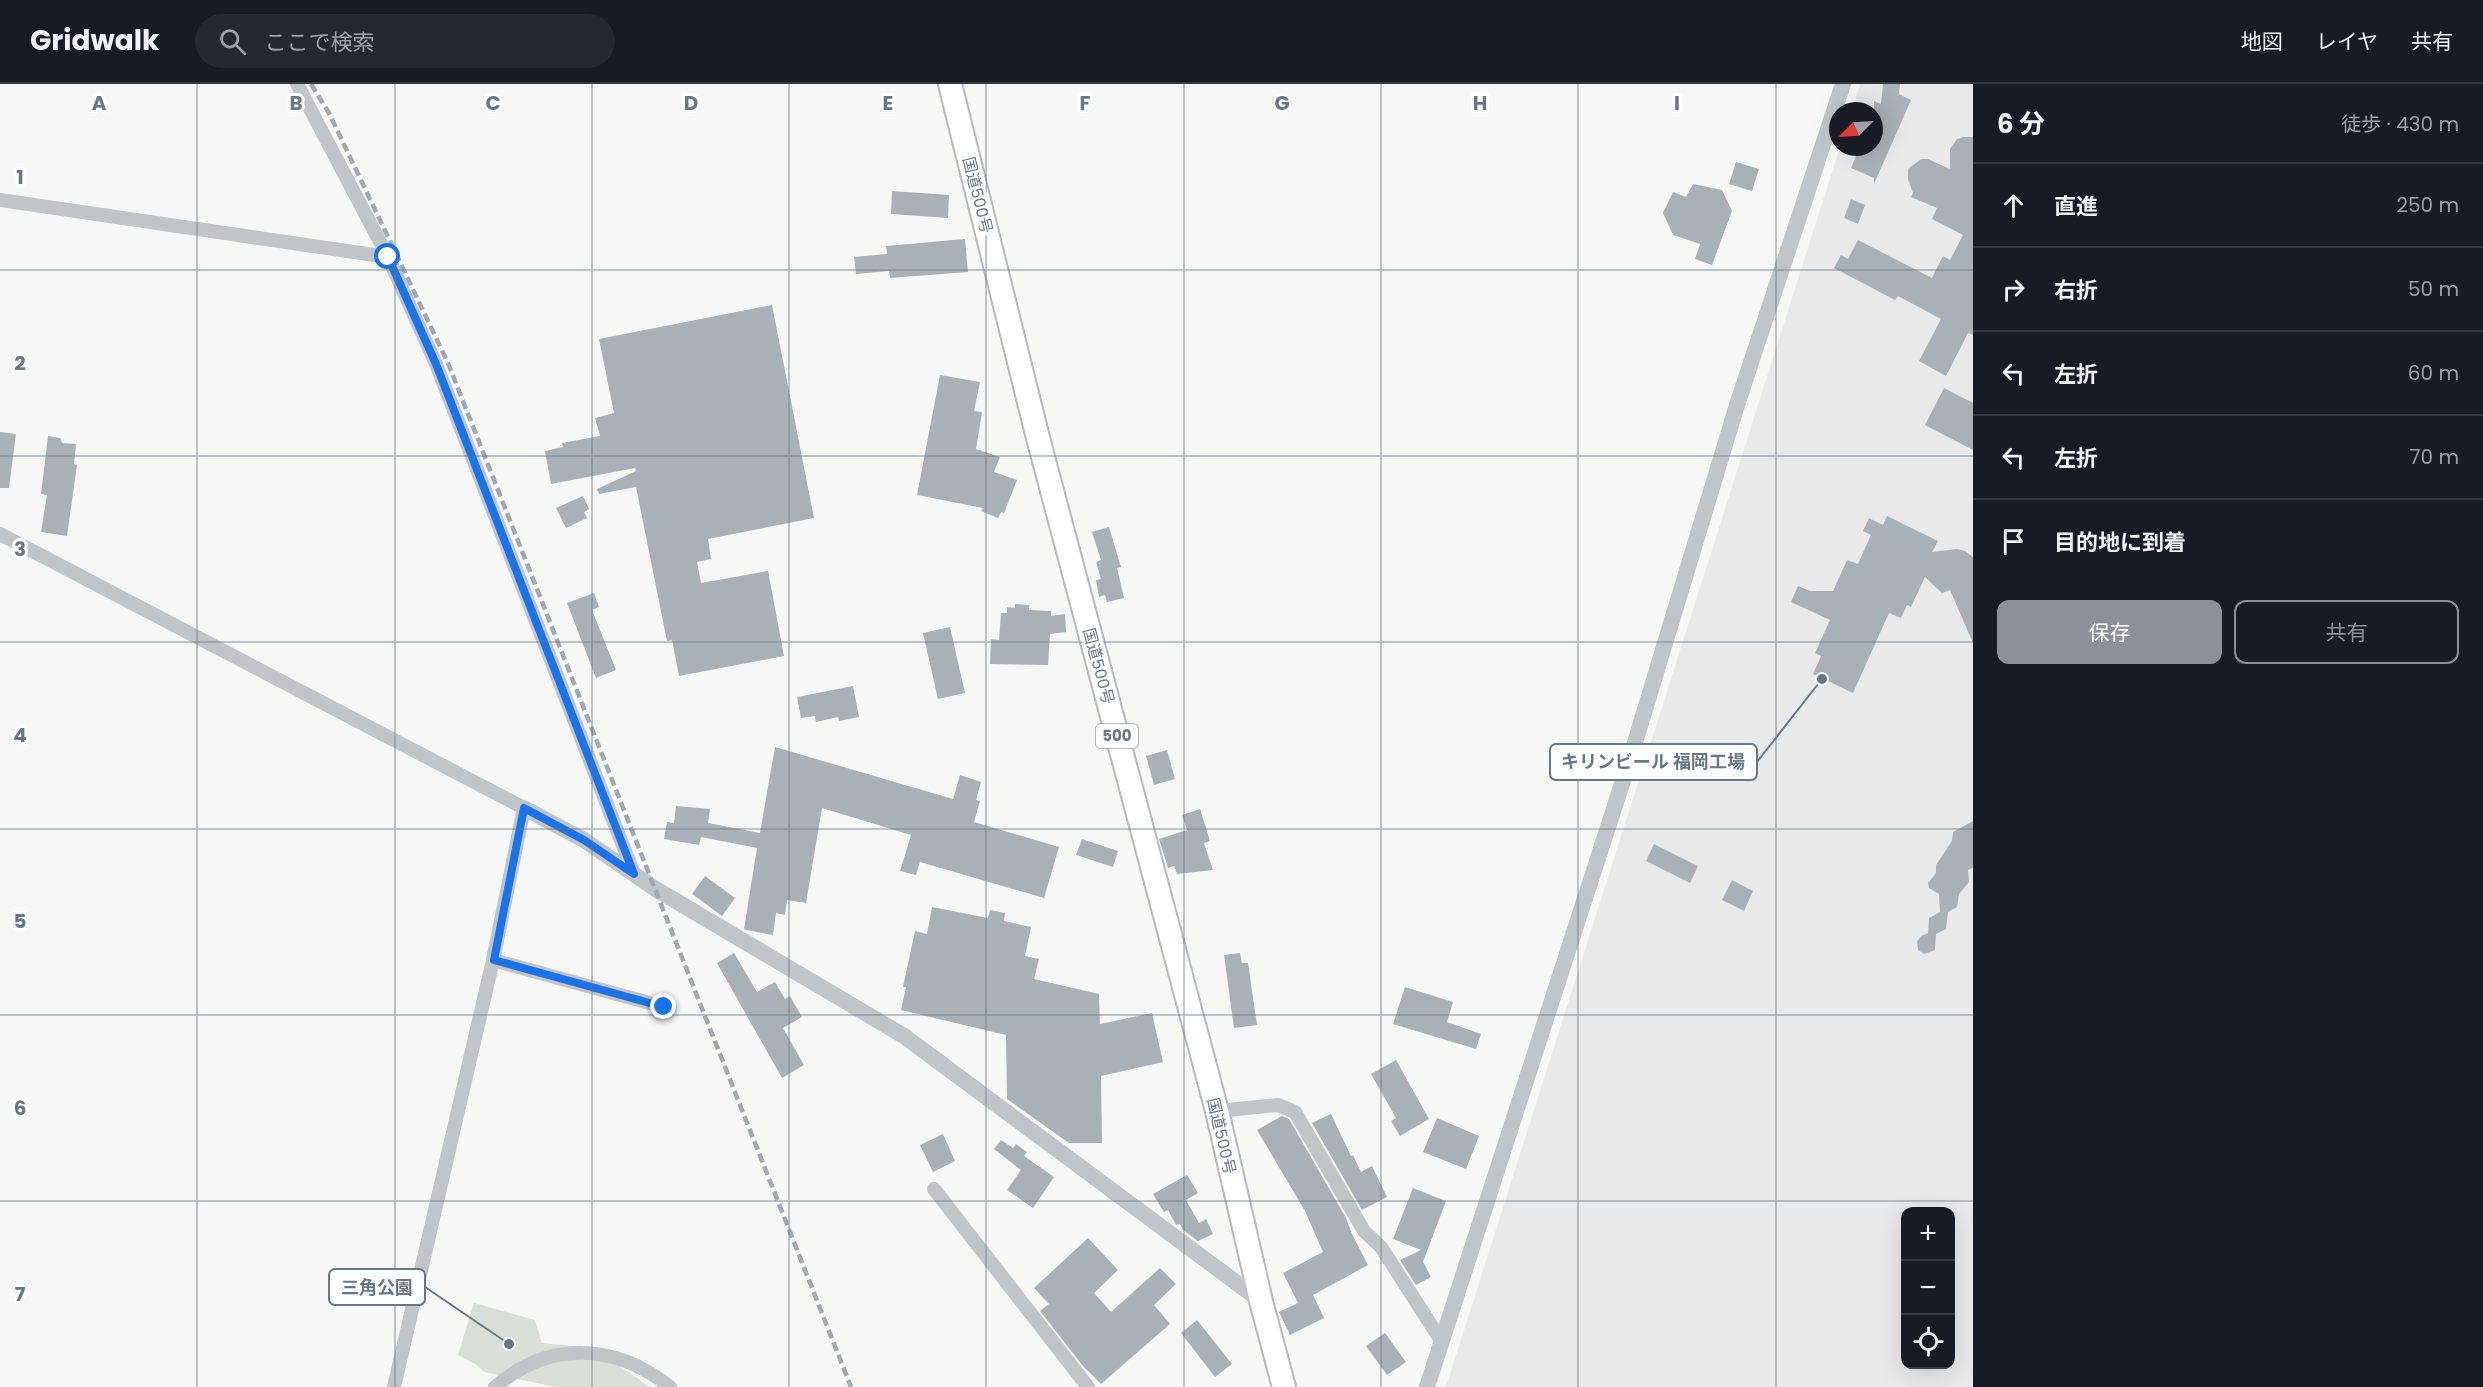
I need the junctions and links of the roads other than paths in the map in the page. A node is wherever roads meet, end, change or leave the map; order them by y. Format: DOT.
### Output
graph roads {
  1 [pos="297,84"];
  2 [pos="950,84"];
  3 [pos="1843,84"];
  4 [pos="0,200"];
  5 [pos="388,257"];
  6 [pos="0,534"];
  7 [pos="524,808"];
  8 [pos="634,874"];
  9 [pos="494,960"];
  10 [pos="664,1007"];
  11 [pos="1217,1112"];
  12 [pos="934,1189"];
  13 [pos="1261,1301"];
  14 [pos="1442,1342"];
  15 [pos="1280,1385"];
  16 [pos="394,1387"];
  17 [pos="495,1387"];
  18 [pos="670,1387"];
  19 [pos="1088,1387"];
  20 [pos="1427,1387"];
  1 -- 5 [label="street"];
  2 -- 11 [label="highway, 国道500号 / 500"];
  3 -- 14 [label="street"];
  4 -- 5 [label="street"];
  5 -- 8 [label="street"];
  6 -- 7 [label="street"];
  7 -- 8 [label="street"];
  7 -- 9 [label="street"];
  8 -- 13 [label="street"];
  9 -- 10 [label="street"];
  9 -- 16 [label="street"];
  11 -- 13 [label="highway, 国道500号 / 500"];
  11 -- 14 [label="street"];
  12 -- 19 [label="street"];
  13 -- 15 [label="highway, 国道500号 / 500"];
  14 -- 20 [label="street"];
  17 -- 18 [label="street"];
}
